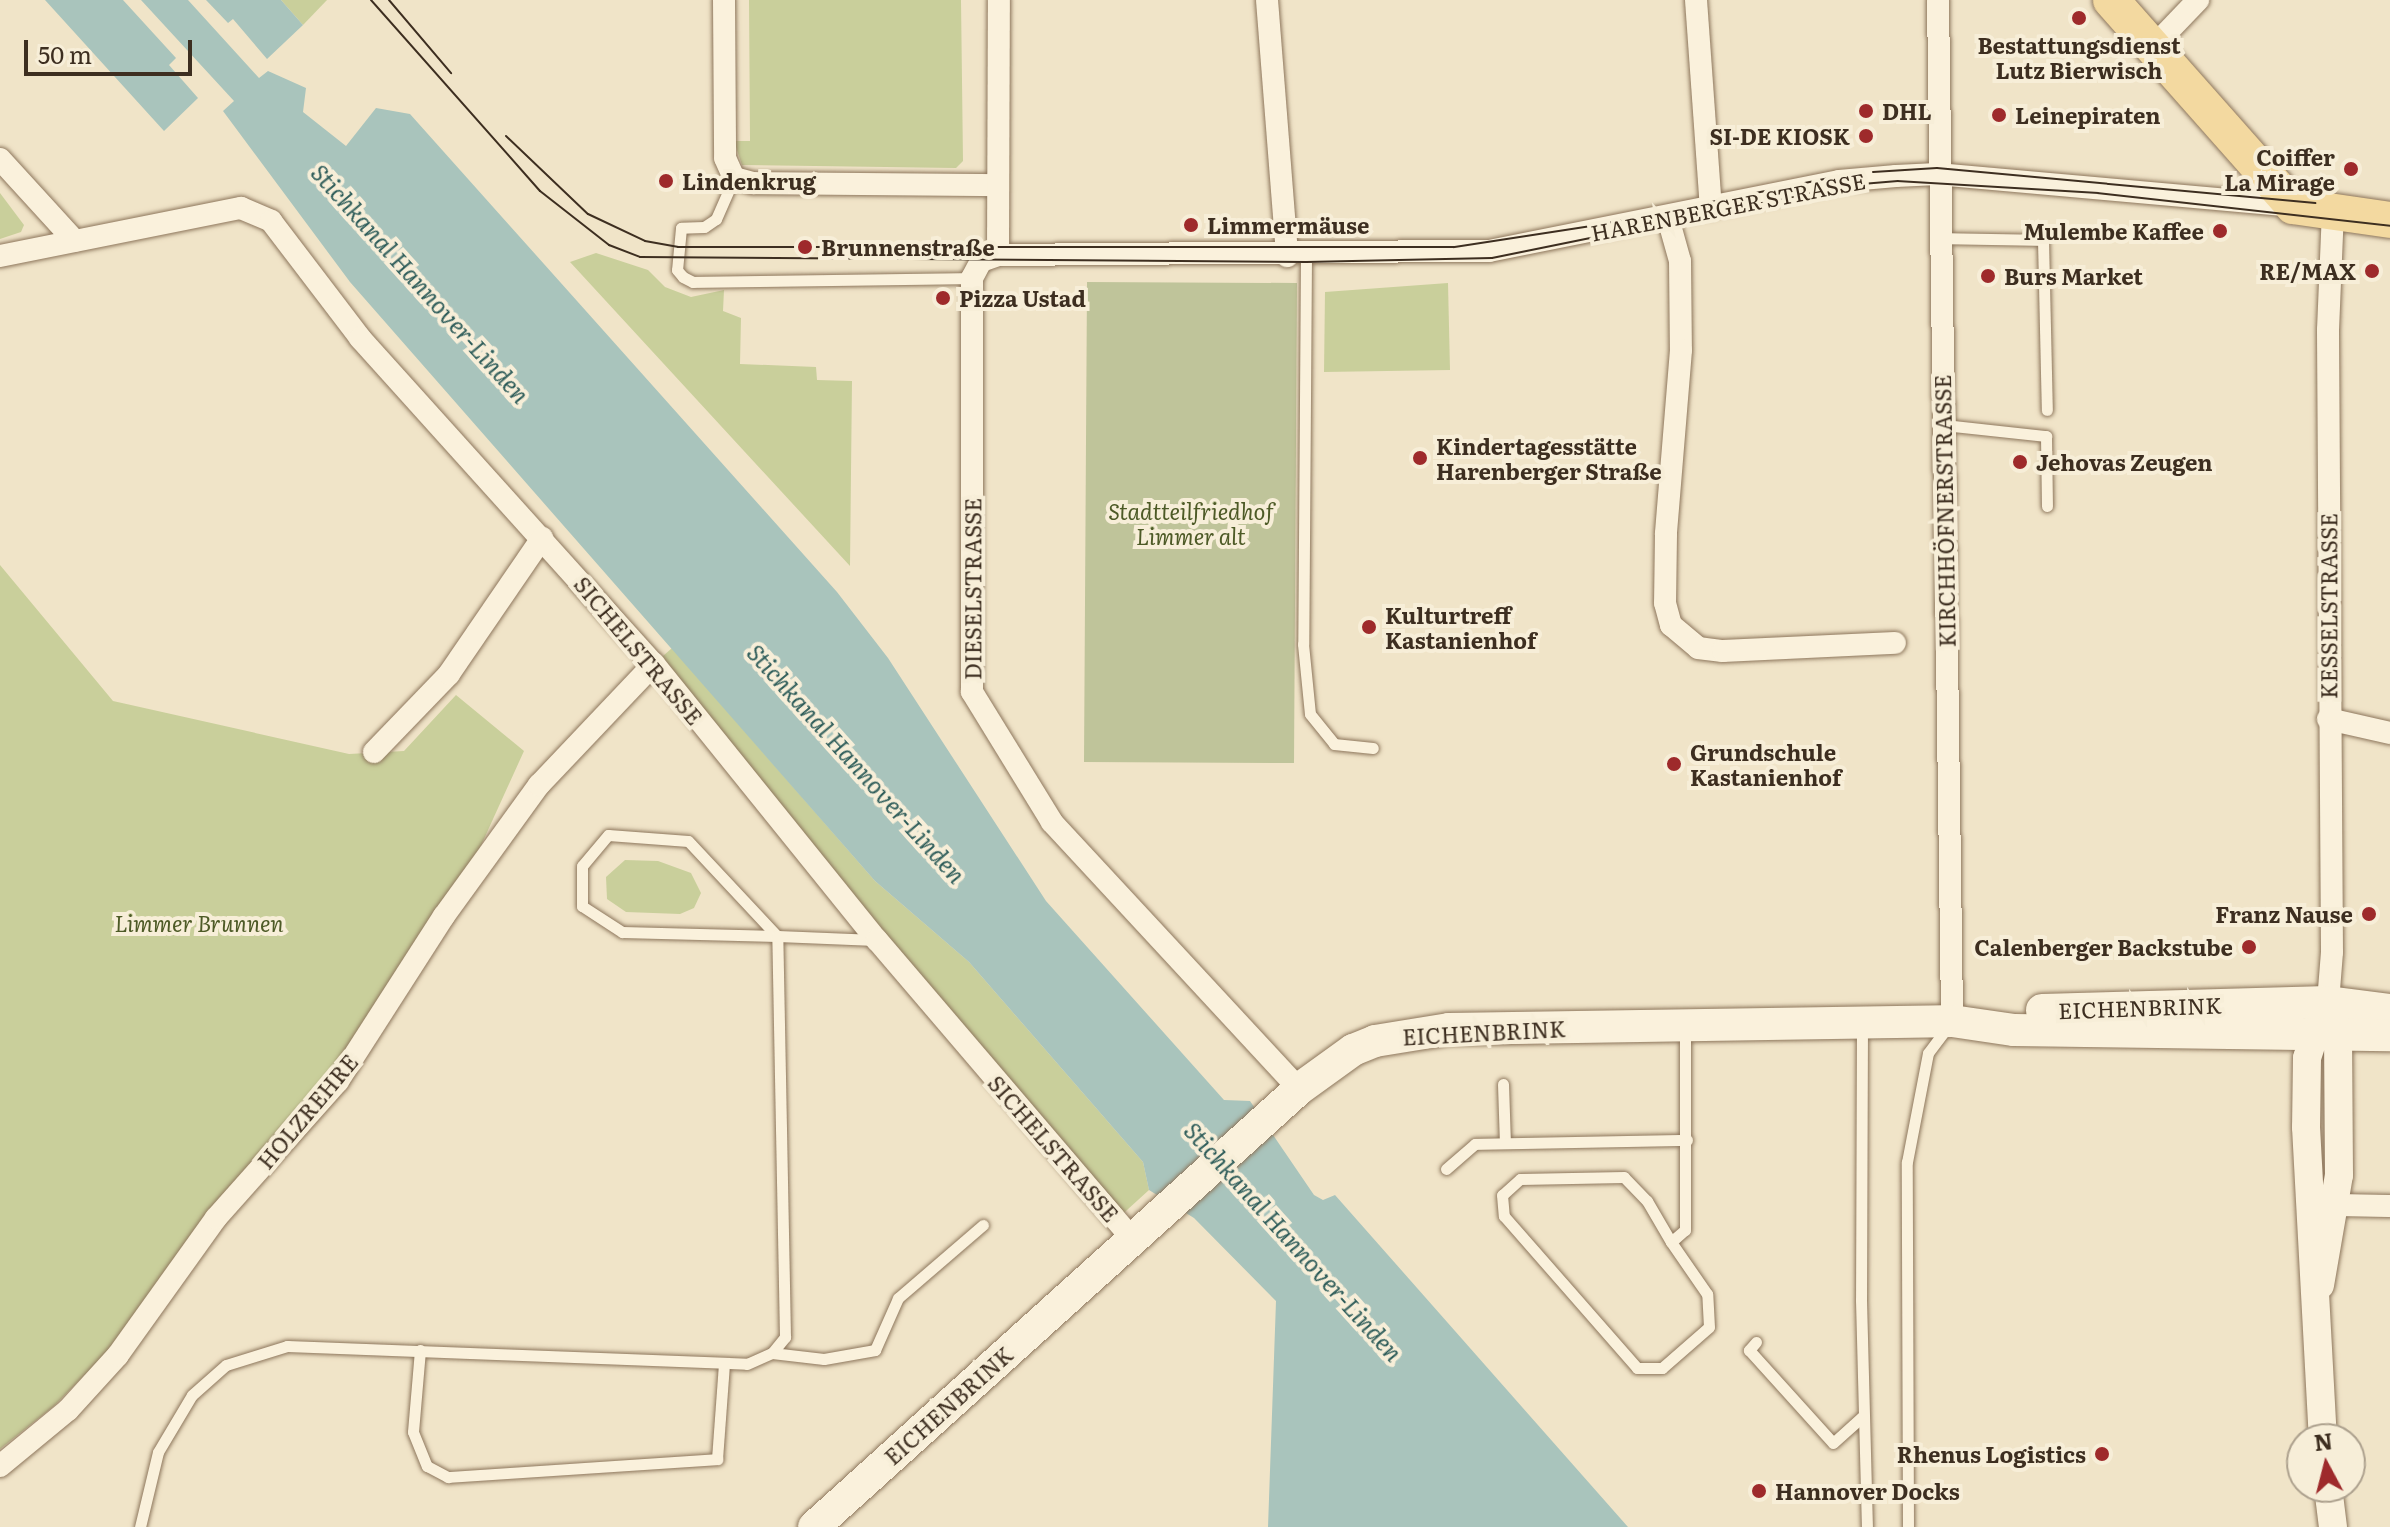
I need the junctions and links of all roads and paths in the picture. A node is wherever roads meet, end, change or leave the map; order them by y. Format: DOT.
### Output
graph roads {
  1 [pos="724,0"];
  2 [pos="999,0"];
  3 [pos="1267,0"];
  4 [pos="1696,0"];
  5 [pos="1938,0"];
  6 [pos="2111,0"];
  7 [pos="2198,0"];
  8 [pos="2154,46"];
  9 [pos="0,159"];
  10 [pos="1937,174"];
  11 [pos="734,178"];
  12 [pos="998,185"];
  13 [pos="2293,206"];
  14 [pos="1711,207"];
  15 [pos="2333,210"];
  16 [pos="1668,218"];
  17 [pos="2390,220"];
  18 [pos="75,241"];
  19 [pos="1939,246"];
  20 [pos="0,256"];
  21 [pos="1297,256"];
  22 [pos="984,265"];
  23 [pos="2047,410"];
  24 [pos="1944,425"];
  25 [pos="2047,506"];
  26 [pos="542,538"];
  27 [pos="1895,643"];
  28 [pos="654,664"];
  29 [pos="2328,719"];
  30 [pos="2390,733"];
  31 [pos="1373,748"];
  32 [pos="374,752"];
  33 [pos="777,936"];
  34 [pos="877,940"];
  35 [pos="2328,1002"];
  36 [pos="2390,1010"];
  37 [pos="1952,1021"];
  38 [pos="1862,1023"];
  39 [pos="1685,1027"];
  40 [pos="2325,1035"];
  41 [pos="2390,1035"];
  42 [pos="1503,1084"];
  43 [pos="1299,1089"];
  44 [pos="1687,1140"];
  45 [pos="1505,1143"];
  46 [pos="1446,1169"];
  47 [pos="2336,1205"];
  48 [pos="2390,1206"];
  49 [pos="983,1225"];
  50 [pos="1132,1239"];
  51 [pos="1671,1242"];
  52 [pos="2316,1298"];
  53 [pos="1756,1342"];
  54 [pos="420,1350"];
  55 [pos="772,1353"];
  56 [pos="724,1363"];
  57 [pos="1862,1417"];
  58 [pos="2322,1423"];
  59 [pos="0,1466"];
  60 [pos="2330,1503"];
  61 [pos="140,1527"];
  62 [pos="814,1527"];
  63 [pos="1867,1527"];
  64 [pos="1908,1527"];
  65 [pos="2333,1527"];
  1 -- 11 [label="street"];
  2 -- 12 [label="street, DIESELSTRASSE"];
  3 -- 21 [label="street"];
  4 -- 14 [label="street"];
  5 -- 10 [label="street, KIRCHHÖFNERSTRASSE"];
  6 -- 8 [label="main road"];
  7 -- 8 [label="street"];
  8 -- 13 [label="main road"];
  9 -- 18 [label="street"];
  10 -- 13 [label="street, HARENBERGER STRASSE"];
  10 -- 14 [label="street, HARENBERGER STRASSE"];
  10 -- 19 [label="street, KIRCHHÖFNERSTRASSE"];
  11 -- 12 [label="street"];
  11 -- 22 [label="lane, HARENBERGER STRASSE"];
  12 -- 22 [label="street, DIESELSTRASSE"];
  13 -- 15 [label="main road"];
  14 -- 16 [label="street, HARENBERGER STRASSE"];
  15 -- 17 [label="main road"];
  15 -- 29 [label="street, KESSELSTRASSE"];
  16 -- 21 [label="street, HARENBERGER STRASSE"];
  16 -- 27 [label="street"];
  18 -- 20 [label="street, SICHELSTRASSE"];
  18 -- 26 [label="street, SICHELSTRASSE"];
  19 -- 23 [label="lane"];
  19 -- 24 [label="street, KIRCHHÖFNERSTRASSE"];
  21 -- 22 [label="street, HARENBERGER STRASSE"];
  21 -- 31 [label="lane"];
  22 -- 43 [label="street, DIESELSTRASSE"];
  24 -- 25 [label="lane"];
  24 -- 37 [label="street, KIRCHHÖFNERSTRASSE"];
  26 -- 28 [label="street, SICHELSTRASSE"];
  26 -- 32 [label="street"];
  28 -- 34 [label="street, SICHELSTRASSE"];
  28 -- 59 [label="street, HOLZREHRE"];
  29 -- 30 [label="street"];
  29 -- 35 [label="street, KESSELSTRASSE"];
  33 -- 33 [label="lane"];
  33 -- 34 [label="lane"];
  33 -- 55 [label="lane"];
  34 -- 50 [label="street, SICHELSTRASSE"];
  35 -- 36 [label="main road, EICHENBRINK"];
  35 -- 37 [label="main road, EICHENBRINK"];
  35 -- 40 [label="street"];
  37 -- 38 [label="main road, EICHENBRINK"];
  37 -- 40 [label="main road, EICHENBRINK"];
  37 -- 64 [label="lane"];
  38 -- 39 [label="main road, EICHENBRINK"];
  38 -- 57 [label="lane"];
  39 -- 43 [label="main road, EICHENBRINK"];
  39 -- 44 [label="lane"];
  40 -- 41 [label="main road, EICHENBRINK"];
  40 -- 47 [label="street"];
  40 -- 52 [label="street"];
  42 -- 45 [label="lane"];
  43 -- 50 [label="main road, EICHENBRINK"];
  44 -- 45 [label="lane"];
  44 -- 51 [label="lane"];
  45 -- 46 [label="lane"];
  47 -- 48 [label="street"];
  47 -- 52 [label="street"];
  49 -- 55 [label="lane"];
  50 -- 62 [label="main road, EICHENBRINK"];
  51 -- 51 [label="lane"];
  52 -- 58 [label="street"];
  53 -- 57 [label="lane"];
  54 -- 56 [label="lane"];
  54 -- 56 [label="lane"];
  54 -- 61 [label="lane"];
  55 -- 56 [label="lane"];
  57 -- 63 [label="lane"];
  60 -- 65 [label="street"];
}
